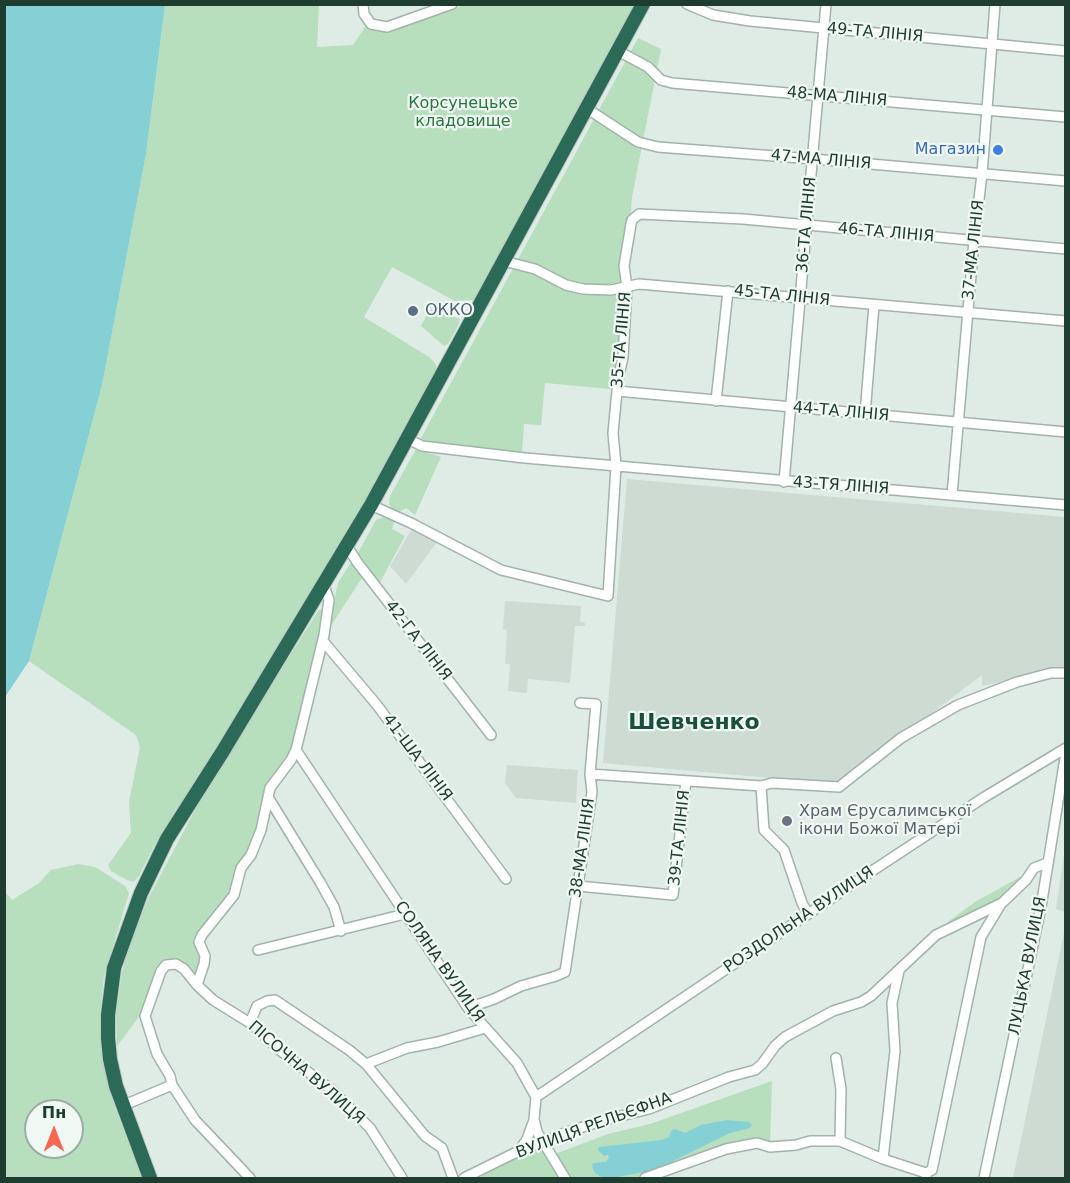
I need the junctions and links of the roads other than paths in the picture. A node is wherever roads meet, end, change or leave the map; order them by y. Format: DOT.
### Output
graph roads {
  1 [pos="363,4"];
  2 [pos="452,4"];
  3 [pos="643,4"];
  4 [pos="687,4"];
  5 [pos="826,4"];
  6 [pos="995,4"];
  7 [pos="824,28"];
  8 [pos="992,44"];
  9 [pos="618,51"];
  10 [pos="1065,51"];
  11 [pos="817,95"];
  12 [pos="586,108"];
  13 [pos="987,110"];
  14 [pos="1065,117"];
  15 [pos="813,159"];
  16 [pos="982,174"];
  17 [pos="1065,181"];
  18 [pos="636,216"];
  19 [pos="806,226"];
  20 [pos="974,241"];
  21 [pos="1065,249"];
  22 [pos="504,261"];
  23 [pos="627,287"];
  24 [pos="728,291"];
  25 [pos="800,297"];
  26 [pos="874,305"];
  27 [pos="968,313"];
  28 [pos="1065,321"];
  29 [pos="618,391"];
  30 [pos="716,401"];
  31 [pos="790,408"];
  32 [pos="865,414"];
  33 [pos="958,423"];
  34 [pos="1065,432"];
  35 [pos="408,439"];
  36 [pos="616,466"];
  37 [pos="784,482"];
  38 [pos="952,495"];
  39 [pos="1065,505"];
  40 [pos="371,506"];
  41 [pos="347,546"];
  42 [pos="324,585"];
  43 [pos="323,640"];
  44 [pos="1065,673"];
  45 [pos="580,703"];
  46 [pos="491,735"];
  47 [pos="296,750"];
  48 [pos="1065,750"];
  49 [pos="590,774"];
  50 [pos="686,781"];
  51 [pos="761,786"];
  52 [pos="268,797"];
  53 [pos="1047,863"];
  54 [pos="506,879"];
  55 [pos="578,886"];
  56 [pos="1002,903"];
  57 [pos="405,914"];
  58 [pos="808,914"];
  59 [pos="342,931"];
  60 [pos="258,950"];
  61 [pos="899,971"];
  62 [pos="197,986"];
  63 [pos="468,1008"];
  64 [pos="249,1023"];
  65 [pos="485,1028"];
  66 [pos="836,1058"];
  67 [pos="366,1064"];
  68 [pos="172,1085"];
  69 [pos="536,1097"];
  70 [pos="122,1106"];
  71 [pos="534,1119"];
  72 [pos="840,1141"];
  73 [pos="544,1145"];
  74 [pos="520,1150"];
  75 [pos="883,1159"];
  76 [pos="926,1176"];
  77 [pos="150,1179"];
  78 [pos="250,1179"];
  79 [pos="402,1179"];
  80 [pos="453,1179"];
  81 [pos="464,1179"];
  82 [pos="565,1179"];
  83 [pos="645,1179"];
  84 [pos="984,1179"];
  1 -- 2 [label="street"];
  3 -- 9 [label="highway"];
  4 -- 7 [label="street, 49-ТА ЛІНІЯ"];
  5 -- 7 [label="street, 36-ТА ЛІНІЯ"];
  6 -- 8 [label="street, 37-МА ЛІНІЯ"];
  7 -- 8 [label="street, 49-ТА ЛІНІЯ"];
  7 -- 11 [label="street, 36-ТА ЛІНІЯ"];
  8 -- 10 [label="street, 49-ТА ЛІНІЯ"];
  8 -- 13 [label="street, 37-МА ЛІНІЯ"];
  9 -- 11 [label="street, 48-МА ЛІНІЯ"];
  9 -- 12 [label="highway"];
  11 -- 13 [label="street, 48-МА ЛІНІЯ"];
  11 -- 15 [label="street, 36-ТА ЛІНІЯ"];
  12 -- 15 [label="street, 47-МА ЛІНІЯ"];
  12 -- 22 [label="highway"];
  13 -- 14 [label="street, 48-МА ЛІНІЯ"];
  13 -- 16 [label="street, 37-МА ЛІНІЯ"];
  15 -- 16 [label="street, 47-МА ЛІНІЯ"];
  15 -- 19 [label="street, 36-ТА ЛІНІЯ"];
  16 -- 17 [label="street, 47-МА ЛІНІЯ"];
  16 -- 20 [label="street, 37-МА ЛІНІЯ"];
  18 -- 19 [label="street, 46-ТА ЛІНІЯ"];
  18 -- 23 [label="street, 35-ТА ЛІНІЯ"];
  19 -- 20 [label="street, 46-ТА ЛІНІЯ"];
  19 -- 25 [label="street, 36-ТА ЛІНІЯ"];
  20 -- 21 [label="street, 46-ТА ЛІНІЯ"];
  20 -- 27 [label="street, 37-МА ЛІНІЯ"];
  22 -- 23 [label="street, 45-ТА ЛІНІЯ"];
  22 -- 35 [label="highway"];
  23 -- 24 [label="street, 45-ТА ЛІНІЯ"];
  23 -- 29 [label="street, 35-ТА ЛІНІЯ"];
  24 -- 25 [label="street, 45-ТА ЛІНІЯ"];
  24 -- 30 [label="street"];
  25 -- 26 [label="street, 45-ТА ЛІНІЯ"];
  25 -- 31 [label="street, 36-ТА ЛІНІЯ"];
  26 -- 27 [label="street, 45-ТА ЛІНІЯ"];
  26 -- 32 [label="street"];
  27 -- 28 [label="street, 45-ТА ЛІНІЯ"];
  27 -- 33 [label="street, 37-МА ЛІНІЯ"];
  29 -- 30 [label="street, 44-ТА ЛІНІЯ"];
  29 -- 36 [label="street, 35-ТА ЛІНІЯ"];
  30 -- 31 [label="street, 44-ТА ЛІНІЯ"];
  31 -- 32 [label="street, 44-ТА ЛІНІЯ"];
  31 -- 37 [label="street, 36-ТА ЛІНІЯ"];
  32 -- 33 [label="street, 44-ТА ЛІНІЯ"];
  33 -- 34 [label="street, 44-ТА ЛІНІЯ"];
  33 -- 38 [label="street, 37-МА ЛІНІЯ"];
  35 -- 36 [label="street, 43-ТЯ ЛІНІЯ"];
  35 -- 40 [label="highway"];
  36 -- 37 [label="street, 43-ТЯ ЛІНІЯ"];
  36 -- 40 [label="street"];
  37 -- 38 [label="street, 43-ТЯ ЛІНІЯ"];
  38 -- 39 [label="street, 43-ТЯ ЛІНІЯ"];
  40 -- 41 [label="highway"];
  41 -- 42 [label="highway"];
  41 -- 46 [label="street, 42-ГА ЛІНІЯ"];
  42 -- 43 [label="street"];
  42 -- 70 [label="highway"];
  43 -- 47 [label="street"];
  43 -- 54 [label="street, 41-ША ЛІНІЯ"];
  44 -- 51 [label="street"];
  45 -- 49 [label="street, 38-МА ЛІНІЯ"];
  47 -- 52 [label="street"];
  47 -- 57 [label="street, СОЛЯНА ВУЛИЦЯ"];
  48 -- 53 [label="street, ЛУЦЬКА ВУЛИЦЯ"];
  48 -- 58 [label="street, РОЗДОЛЬНА ВУЛИЦЯ"];
  49 -- 50 [label="street"];
  49 -- 55 [label="street, 38-МА ЛІНІЯ"];
  50 -- 51 [label="street"];
  50 -- 55 [label="street, 39-ТА ЛІНІЯ"];
  51 -- 58 [label="street"];
  52 -- 59 [label="street"];
  52 -- 62 [label="street"];
  53 -- 56 [label="street, ВУЛИЦЯ РЕЛЬЄФНА"];
  53 -- 84 [label="street, ЛУЦЬКА ВУЛИЦЯ"];
  55 -- 63 [label="street, 38-МА ЛІНІЯ"];
  56 -- 61 [label="street, ВУЛИЦЯ РЕЛЬЄФНА"];
  56 -- 76 [label="street"];
  57 -- 59 [label="street"];
  57 -- 63 [label="street, СОЛЯНА ВУЛИЦЯ"];
  58 -- 69 [label="street, РОЗДОЛЬНА ВУЛИЦЯ"];
  59 -- 60 [label="street"];
  61 -- 73 [label="street, ВУЛИЦЯ РЕЛЬЄФНА"];
  61 -- 75 [label="street"];
  62 -- 64 [label="street, ПІСОЧНА ВУЛИЦЯ"];
  62 -- 68 [label="street, ПІСОЧНА ВУЛИЦЯ"];
  63 -- 65 [label="street, СОЛЯНА ВУЛИЦЯ"];
  64 -- 67 [label="street"];
  64 -- 79 [label="street, ПІСОЧНА ВУЛИЦЯ"];
  65 -- 67 [label="street"];
  65 -- 69 [label="street, СОЛЯНА ВУЛИЦЯ"];
  66 -- 72 [label="street"];
  67 -- 80 [label="street"];
  68 -- 70 [label="street"];
  68 -- 78 [label="street"];
  69 -- 71 [label="street"];
  70 -- 77 [label="highway"];
  71 -- 73 [label="street"];
  71 -- 74 [label="street"];
  72 -- 75 [label="street"];
  72 -- 83 [label="street"];
  73 -- 74 [label="street, ВУЛИЦЯ РЕЛЬЄФНА"];
  73 -- 82 [label="street"];
  74 -- 81 [label="street, ВУЛИЦЯ РЕЛЬЄФНА"];
  75 -- 76 [label="street"];
}
